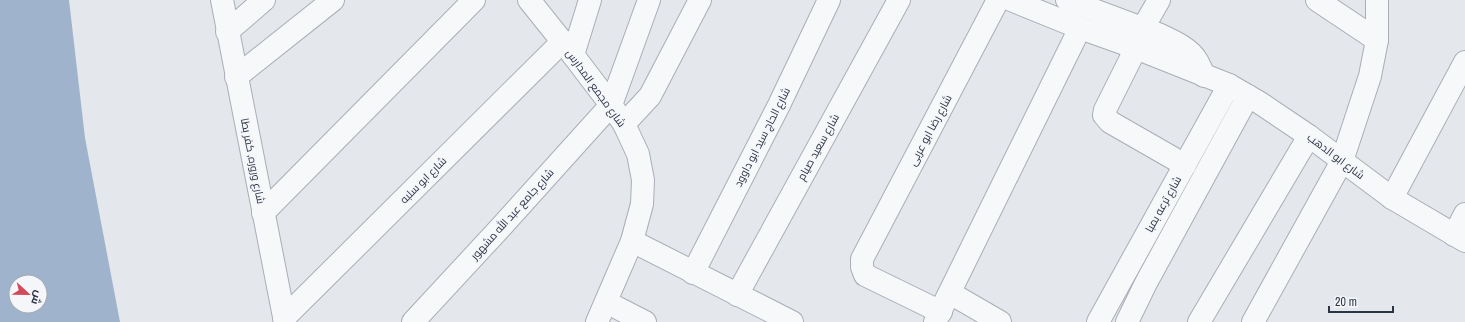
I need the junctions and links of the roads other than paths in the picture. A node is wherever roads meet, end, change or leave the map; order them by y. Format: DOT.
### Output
graph roads {
  1 [pos="222,0"];
  2 [pos="264,0"];
  3 [pos="333,0"];
  4 [pos="474,0"];
  5 [pos="529,0"];
  6 [pos="590,0"];
  7 [pos="649,0"];
  8 [pos="700,0"];
  9 [pos="829,0"];
  10 [pos="899,0"];
  11 [pos="998,0"];
  12 [pos="1011,0"];
  13 [pos="1067,0"];
  14 [pos="1159,0"];
  15 [pos="1317,0"];
  16 [pos="1377,0"];
  17 [pos="1045,6"];
  18 [pos="1080,28"];
  19 [pos="1143,28"];
  20 [pos="228,32"];
  21 [pos="1377,40"];
  22 [pos="568,48"];
  23 [pos="1136,48"];
  24 [pos="1465,62"];
  25 [pos="1204,76"];
  26 [pos="236,77"];
  27 [pos="1229,85"];
  28 [pos="1248,96"];
  29 [pos="611,105"];
  30 [pos="624,124"];
  31 [pos="1309,136"];
  32 [pos="1342,161"];
  33 [pos="1185,164"];
  34 [pos="1392,198"];
  35 [pos="263,213"];
  36 [pos="1465,214"];
  37 [pos="1459,238"];
  38 [pos="632,241"];
  39 [pos="693,273"];
  40 [pos="737,295"];
  41 [pos="606,302"];
  42 [pos="942,309"];
  43 [pos="284,320"];
  44 [pos="413,322"];
  45 [pos="597,322"];
  46 [pos="644,322"];
  47 [pos="792,322"];
  48 [pos="1000,322"];
  49 [pos="1098,322"];
  50 [pos="1127,322"];
  51 [pos="1199,322"];
  52 [pos="1253,322"];
  1 -- 20 [label="street, شارع وروره, كفر بطا"];
  2 -- 20 [label="street"];
  3 -- 26 [label="street"];
  4 -- 35 [label="street"];
  5 -- 22 [label="street, شارع مجمع المدارس"];
  6 -- 22 [label="street"];
  7 -- 29 [label="street"];
  8 -- 30 [label="street"];
  9 -- 39 [label="street, شارع الحاج سيد ابو داوود"];
  10 -- 40 [label="street, شارع سعيد صيام"];
  11 -- 42 [label="street, شارع رضا ابو عربى"];
  12 -- 17 [label="street, شارع ابو الدهب"];
  13 -- 19 [label="street"];
  14 -- 19 [label="street"];
  15 -- 21 [label="street"];
  16 -- 21 [label="street"];
  17 -- 18 [label="street, شارع ابو الدهب"];
  18 -- 23 [label="street, شارع ابو الدهب"];
  18 -- 42 [label="street"];
  19 -- 25 [label="street"];
  20 -- 26 [label="street, شارع وروره, كفر بطا"];
  21 -- 32 [label="street"];
  22 -- 29 [label="street, شارع مجمع المدارس"];
  22 -- 43 [label="street, شارع ابو سلبه"];
  23 -- 25 [label="street, شارع ابو الدهب"];
  23 -- 33 [label="street"];
  24 -- 34 [label="street"];
  25 -- 27 [label="street, شارع ابو الدهب"];
  26 -- 35 [label="street, شارع وروره, كفر بطا"];
  27 -- 28 [label="street, شارع ابو الدهب"];
  27 -- 33 [label="street, شارع ترعه بمبا"];
  28 -- 31 [label="street, شارع ابو الدهب"];
  28 -- 50 [label="street"];
  29 -- 30 [label="street, شارع مجمع المدارس"];
  29 -- 44 [label="street, شارع جامع عبد الله مشهور"];
  30 -- 38 [label="street, شارع مجمع المدارس"];
  31 -- 32 [label="street, شارع ابو الدهب"];
  31 -- 51 [label="street"];
  32 -- 34 [label="street, شارع ابو الدهب"];
  32 -- 52 [label="street"];
  33 -- 49 [label="street, شارع ترعه بمبا"];
  34 -- 37 [label="street, شارع ابو الدهب"];
  35 -- 43 [label="street, شارع وروره, كفر بطا"];
  36 -- 37 [label="street"];
  38 -- 39 [label="street"];
  38 -- 41 [label="street, شارع مجمع المدارس"];
  39 -- 40 [label="street"];
  40 -- 47 [label="street"];
  41 -- 45 [label="street, شارع مجمع المدارس"];
  41 -- 46 [label="street"];
  42 -- 48 [label="street"];
}
